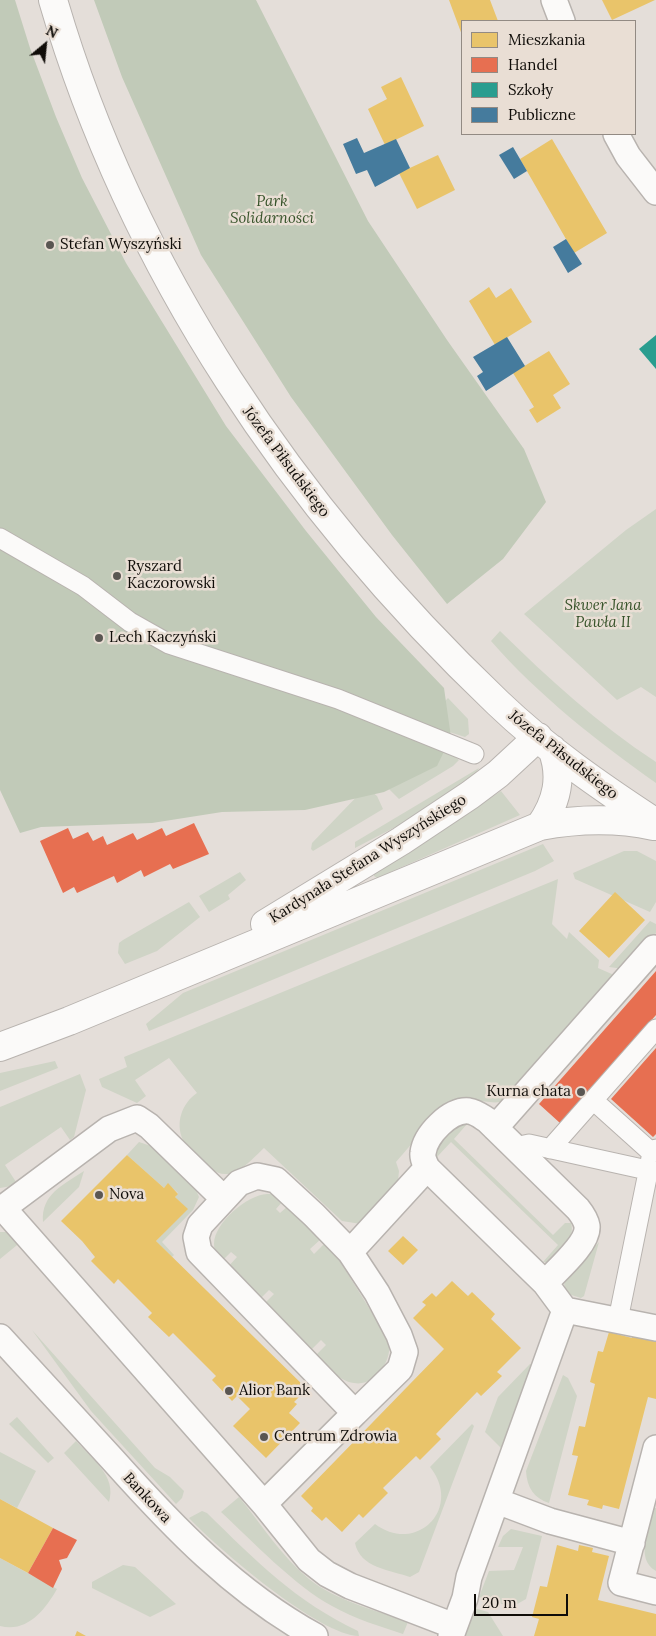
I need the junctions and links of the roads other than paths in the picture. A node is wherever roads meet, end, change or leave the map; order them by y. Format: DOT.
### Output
graph roads {
  1 [pos="53,0"];
  2 [pos="554,0"];
  3 [pos="562,20"];
  4 [pos="617,135"];
  5 [pos="656,192"];
  6 [pos="0,538"];
  7 [pos="545,743"];
  8 [pos="474,754"];
  9 [pos="656,825"];
  10 [pos="540,826"];
  11 [pos="654,948"];
  12 [pos="189,971"];
  13 [pos="656,1029"];
  14 [pos="0,1047"];
  15 [pos="593,1100"];
  16 [pos="495,1128"];
  17 [pos="515,1147"];
  18 [pos="550,1149"];
  19 [pos="653,1161"];
  20 [pos="427,1168"];
  21 [pos="223,1198"];
  22 [pos="1,1209"];
  23 [pos="350,1252"];
  24 [pos="545,1283"];
  25 [pos="565,1310"];
  26 [pos="618,1320"];
  27 [pos="656,1328"];
  28 [pos="0,1336"];
  29 [pos="355,1413"];
  30 [pos="656,1448"];
  31 [pos="497,1501"];
  32 [pos="264,1504"];
  33 [pos="632,1543"];
  34 [pos="656,1592"];
  35 [pos="453,1631"];
  36 [pos="315,1636"];
  1 -- 7 [label="street, Józefa Piłsudskiego"];
  2 -- 3 [label="street"];
  4 -- 5 [label="street"];
  6 -- 8 [label="street"];
  7 -- 9 [label="street, Józefa Piłsudskiego"];
  7 -- 10 [label="street"];
  7 -- 12 [label="street, Kardynała Stefana Wyszyńskiego"];
  9 -- 10 [label="street, Kardynała Stefana Wyszyńskiego"];
  10 -- 12 [label="street, Kardynała Stefana Wyszyńskiego"];
  11 -- 16 [label="street"];
  12 -- 14 [label="street, Kardynała Stefana Wyszyńskiego"];
  13 -- 15 [label="street"];
  15 -- 18 [label="street"];
  15 -- 19 [label="street"];
  16 -- 17 [label="street"];
  16 -- 20 [label="street"];
  17 -- 18 [label="street"];
  17 -- 24 [label="street"];
  18 -- 19 [label="street"];
  19 -- 26 [label="street"];
  20 -- 23 [label="street"];
  20 -- 24 [label="street"];
  21 -- 22 [label="street"];
  21 -- 23 [label="street"];
  21 -- 29 [label="street"];
  22 -- 32 [label="street"];
  23 -- 29 [label="street"];
  24 -- 25 [label="street"];
  25 -- 26 [label="street"];
  25 -- 31 [label="street"];
  26 -- 27 [label="street"];
  28 -- 36 [label="street, Bankowa"];
  29 -- 32 [label="street"];
  30 -- 33 [label="street"];
  31 -- 33 [label="street"];
  31 -- 35 [label="street"];
  32 -- 35 [label="street"];
  33 -- 34 [label="street"];
}
